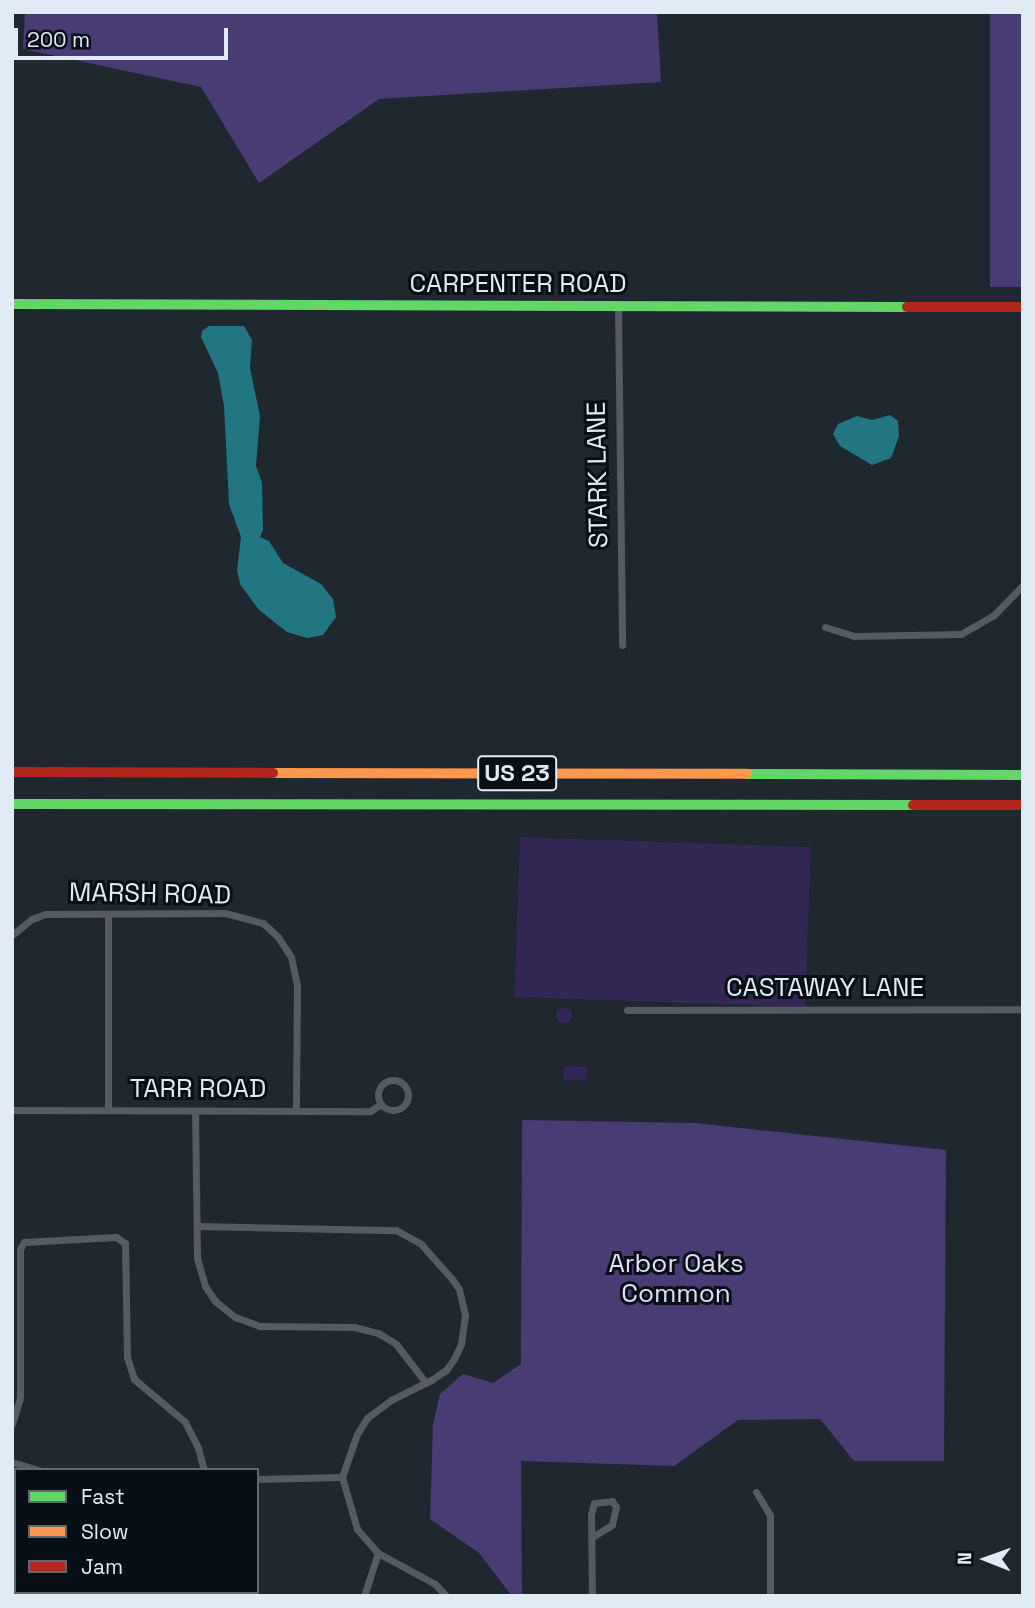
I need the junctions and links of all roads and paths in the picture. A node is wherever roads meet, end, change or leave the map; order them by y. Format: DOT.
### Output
graph roads {
  1 [pos="12,304"];
  2 [pos="618,306"];
  3 [pos="1023,307"];
  4 [pos="1023,585"];
  5 [pos="825,627"];
  6 [pos="622,645"];
  7 [pos="12,772"];
  8 [pos="1023,775"];
  9 [pos="12,804"];
  10 [pos="1023,805"];
  11 [pos="108,914"];
  12 [pos="12,935"];
  13 [pos="1023,1009"];
  14 [pos="627,1010"];
  15 [pos="381,1104"];
  16 [pos="296,1109"];
  17 [pos="12,1110"];
  18 [pos="107,1110"];
  19 [pos="195,1111"];
  20 [pos="197,1226"];
  21 [pos="426,1383"];
  22 [pos="12,1423"];
  23 [pos="12,1462"];
  24 [pos="32,1468"];
  25 [pos="203,1468"];
  26 [pos="342,1477"];
  27 [pos="259,1479"];
  28 [pos="755,1492"];
  29 [pos="592,1537"];
  30 [pos="378,1553"];
  31 [pos="364,1596"];
  32 [pos="446,1596"];
  33 [pos="592,1596"];
  34 [pos="770,1596"];
  1 -- 2 [label="main road, CARPENTER ROAD"];
  2 -- 3 [label="main road, CARPENTER ROAD"];
  2 -- 6 [label="street, STARK LANE"];
  4 -- 5 [label="street"];
  7 -- 8 [label="main road, US 23"];
  9 -- 10 [label="main road, US 23"];
  11 -- 12 [label="street, MARSH ROAD"];
  11 -- 16 [label="street, MARSH ROAD"];
  11 -- 18 [label="street"];
  13 -- 14 [label="street, CASTAWAY LANE"];
  15 -- 15 [label="street"];
  15 -- 16 [label="street, TARR ROAD"];
  16 -- 19 [label="street, TARR ROAD"];
  17 -- 18 [label="street, TARR ROAD"];
  18 -- 19 [label="street, TARR ROAD"];
  19 -- 20 [label="street"];
  20 -- 21 [label="street"];
  20 -- 21 [label="street"];
  21 -- 26 [label="street"];
  22 -- 25 [label="street"];
  23 -- 24 [label="street"];
  26 -- 27 [label="street"];
  26 -- 30 [label="street"];
  28 -- 34 [label="street"];
  29 -- 29 [label="street"];
  29 -- 33 [label="street"];
  30 -- 31 [label="street"];
  30 -- 32 [label="street"];
}
